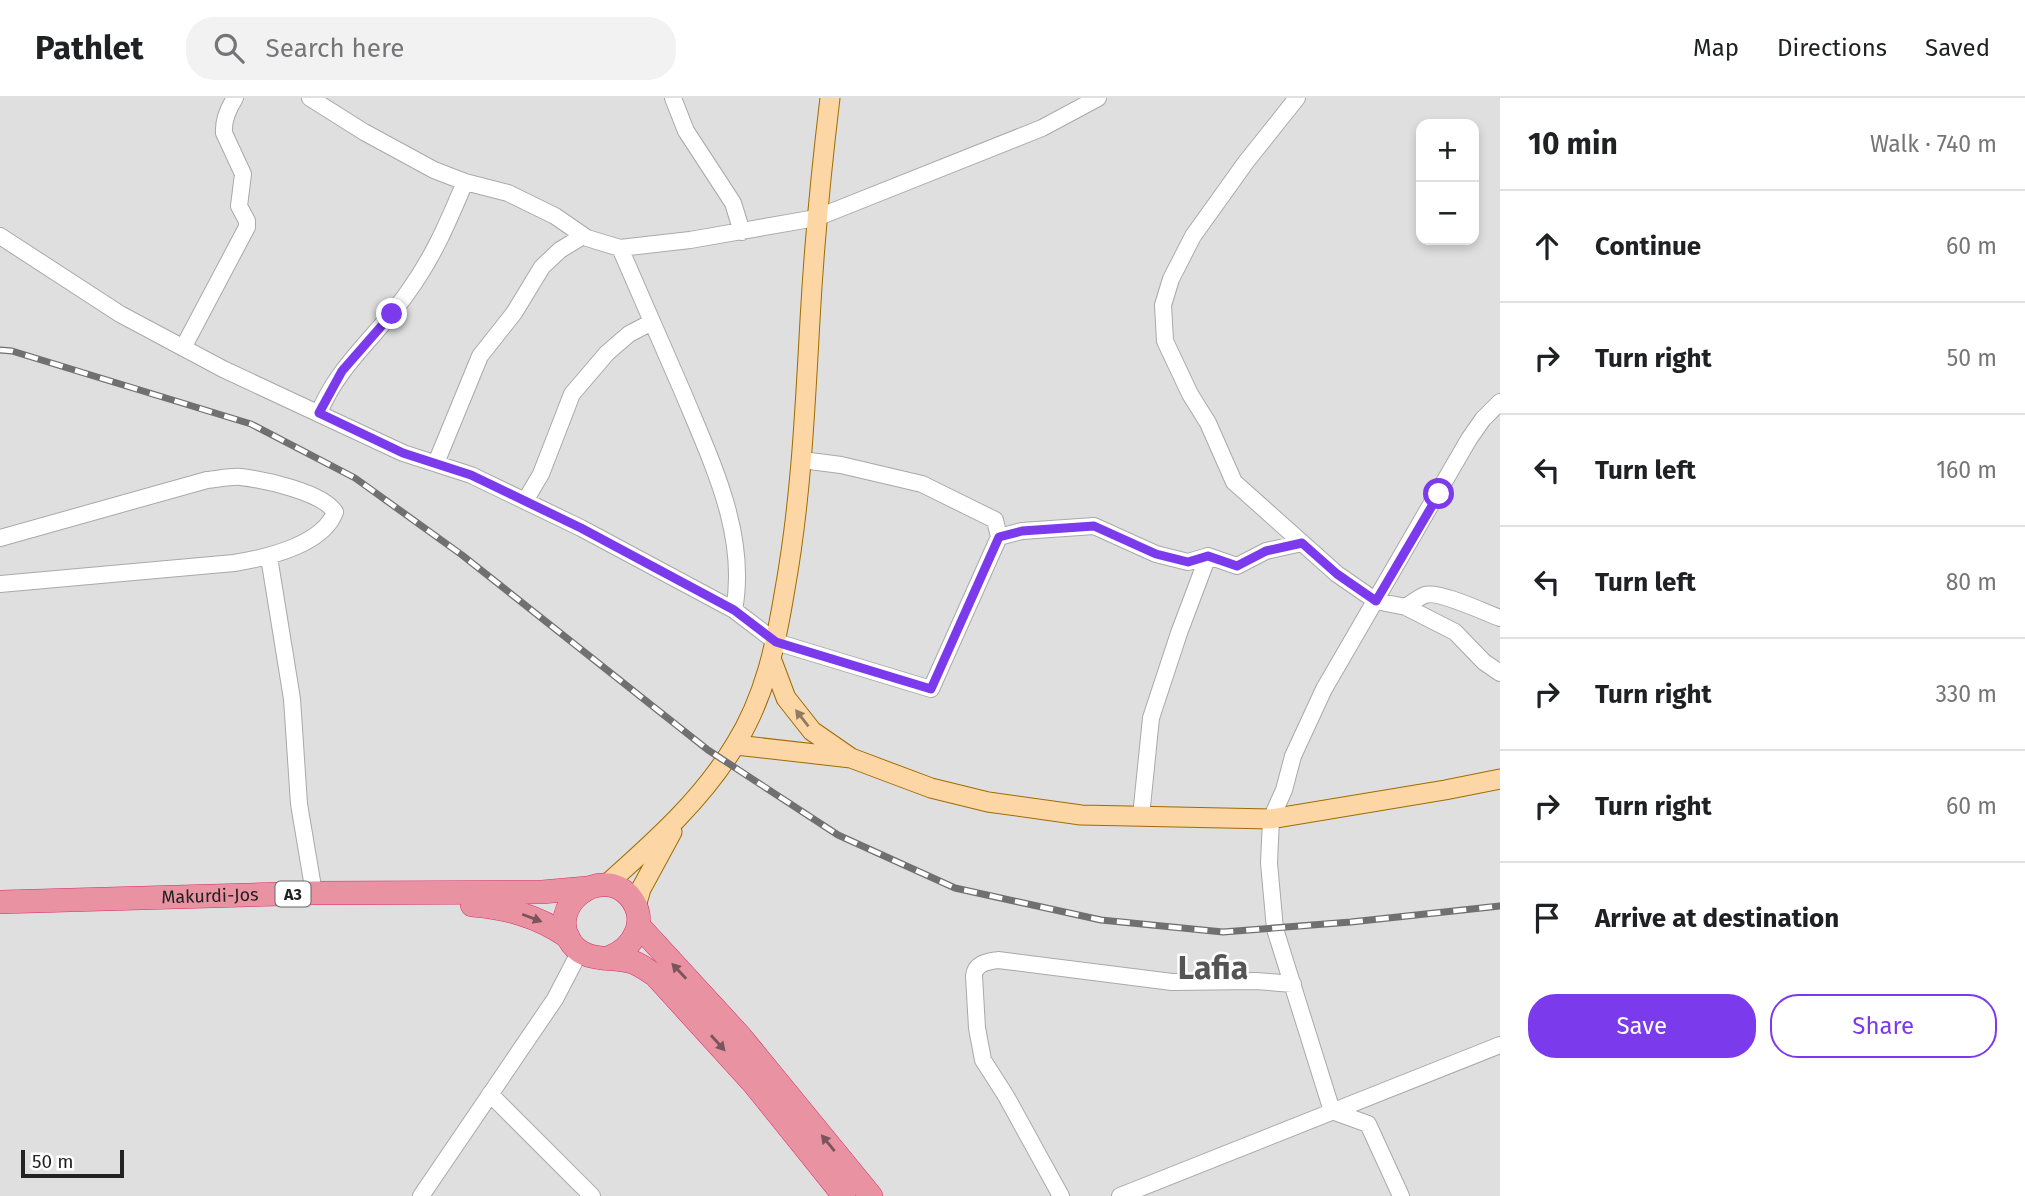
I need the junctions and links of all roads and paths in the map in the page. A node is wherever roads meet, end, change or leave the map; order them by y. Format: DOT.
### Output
graph roads {
  1 [pos="235,98"];
  2 [pos="310,98"];
  3 [pos="673,98"];
  4 [pos="830,98"];
  5 [pos="1098,98"];
  6 [pos="1297,98"];
  7 [pos="465,182"];
  8 [pos="816,218"];
  9 [pos="742,232"];
  10 [pos="0,236"];
  11 [pos="583,236"];
  12 [pos="620,248"];
  13 [pos="652,322"];
  14 [pos="183,348"];
  15 [pos="1500,402"];
  16 [pos="319,413"];
  17 [pos="802,460"];
  18 [pos="436,463"];
  19 [pos="525,501"];
  20 [pos="999,537"];
  21 [pos="0,538"];
  22 [pos="1302,543"];
  23 [pos="1208,556"];
  24 [pos="269,557"];
  25 [pos="0,584"];
  26 [pos="1376,601"];
  27 [pos="1406,607"];
  28 [pos="734,610"];
  29 [pos="1500,618"];
  30 [pos="774,652"];
  31 [pos="1500,673"];
  32 [pos="736,745"];
  33 [pos="852,758"];
  34 [pos="1500,779"];
  35 [pos="680,816"];
  36 [pos="1141,816"];
  37 [pos="1271,819"];
  38 [pos="596,886"];
  39 [pos="314,893"];
  40 [pos="0,902"];
  41 [pos="637,916"];
  42 [pos="0,917"];
  43 [pos="574,944"];
  44 [pos="610,957"];
  45 [pos="1293,985"];
  46 [pos="1500,1045"];
  47 [pos="490,1094"];
  48 [pos="1332,1111"];
  49 [pos="421,1196"];
  50 [pos="592,1196"];
  51 [pos="844,1196"];
  52 [pos="871,1196"];
  53 [pos="1061,1196"];
  54 [pos="1119,1196"];
  55 [pos="1401,1196"];
  1 -- 14 [label="street"];
  2 -- 7 [label="street"];
  3 -- 9 [label="street"];
  4 -- 8 [label="main road"];
  5 -- 8 [label="street"];
  6 -- 22 [label="street"];
  7 -- 11 [label="street"];
  7 -- 16 [label="street"];
  8 -- 9 [label="street"];
  8 -- 17 [label="main road"];
  9 -- 12 [label="street"];
  10 -- 14 [label="street"];
  11 -- 12 [label="street"];
  11 -- 18 [label="street"];
  12 -- 13 [label="street"];
  13 -- 19 [label="street"];
  13 -- 28 [label="street"];
  14 -- 16 [label="street"];
  15 -- 26 [label="street"];
  16 -- 18 [label="street"];
  17 -- 20 [label="street"];
  17 -- 30 [label="main road"];
  18 -- 19 [label="street"];
  19 -- 28 [label="street"];
  20 -- 23 [label="street"];
  20 -- 30 [label="street"];
  21 -- 24 [label="street"];
  22 -- 23 [label="street"];
  22 -- 26 [label="street"];
  23 -- 36 [label="street"];
  24 -- 25 [label="street"];
  24 -- 39 [label="street"];
  26 -- 27 [label="street"];
  26 -- 37 [label="street"];
  27 -- 29 [label="street"];
  27 -- 31 [label="street"];
  28 -- 30 [label="street"];
  30 -- 32 [label="main road"];
  33 -- 30 [label="main road, one-way"];
  32 -- 33 [label="main road"];
  32 -- 35 [label="main road"];
  33 -- 36 [label="main road"];
  34 -- 37 [label="main road"];
  35 -- 38 [label="main road"];
  35 -- 41 [label="main road"];
  36 -- 37 [label="main road"];
  37 -- 45 [label="street"];
  38 -- 39 [label="highway, Makurdi-Jos / A3"];
  38 -- 41 [label="highway"];
  38 -- 43 [label="highway"];
  39 -- 40 [label="highway, Makurdi-Jos / A3"];
  41 -- 44 [label="highway"];
  52 -- 41 [label="highway, one-way"];
  42 -- 43 [label="highway, Makurdi-Jos / A3, one-way"];
  43 -- 44 [label="highway, A3"];
  43 -- 47 [label="street"];
  44 -- 51 [label="highway, A3, one-way"];
  45 -- 48 [label="street"];
  45 -- 53 [label="street"];
  46 -- 48 [label="street"];
  47 -- 49 [label="street"];
  47 -- 50 [label="street"];
  48 -- 54 [label="street"];
  48 -- 55 [label="street"];
}
